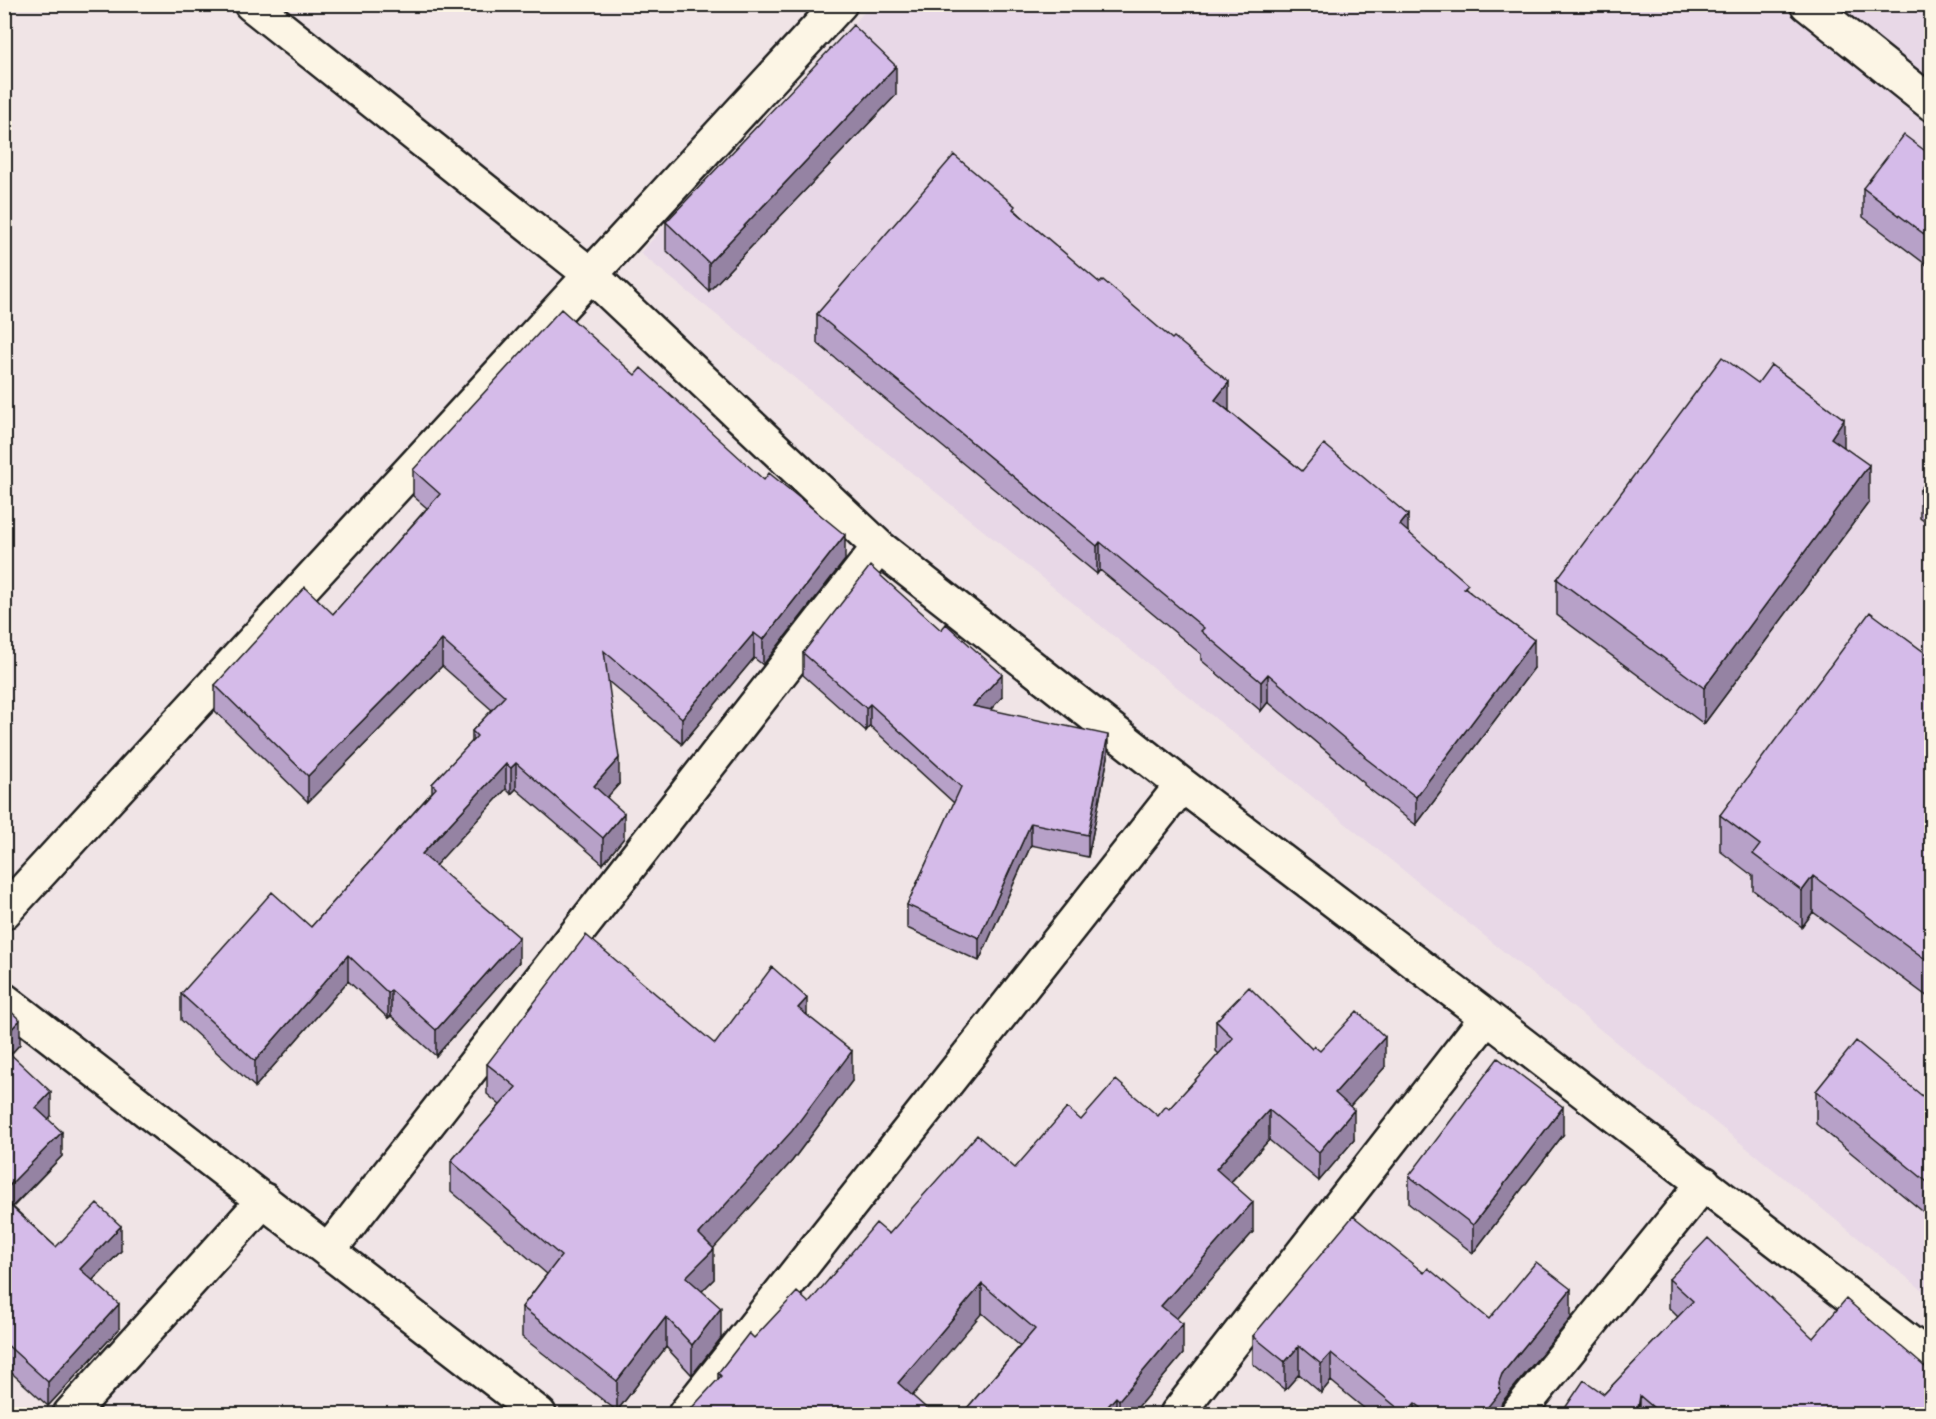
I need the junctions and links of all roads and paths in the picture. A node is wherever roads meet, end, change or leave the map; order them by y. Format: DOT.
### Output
graph roads {
  1 [pos="250,4"];
  2 [pos="840,4"];
  3 [pos="1807,4"];
  4 [pos="1932,104"];
  5 [pos="591,275"];
  6 [pos="879,547"];
  7 [pos="1182,785"];
  8 [pos="4,912"];
  9 [pos="4,1000"];
  10 [pos="1488,1017"];
  11 [pos="1704,1183"];
  12 [pos="264,1200"];
  13 [pos="328,1250"];
  14 [pos="1932,1360"];
  15 [pos="70,1414"];
  16 [pos="537,1414"];
  17 [pos="686,1414"];
  18 [pos="1177,1414"];
  19 [pos="1517,1414"];
  1 -- 5 [label="street"];
  2 -- 5 [label="street"];
  3 -- 4 [label="street"];
  5 -- 6 [label="street"];
  5 -- 8 [label="street"];
  6 -- 7 [label="street"];
  6 -- 13 [label="street"];
  7 -- 10 [label="street"];
  7 -- 17 [label="street"];
  9 -- 12 [label="street"];
  10 -- 11 [label="street"];
  10 -- 18 [label="street"];
  11 -- 14 [label="street"];
  11 -- 19 [label="street"];
  12 -- 13 [label="street"];
  12 -- 15 [label="street"];
  13 -- 16 [label="street"];
}
